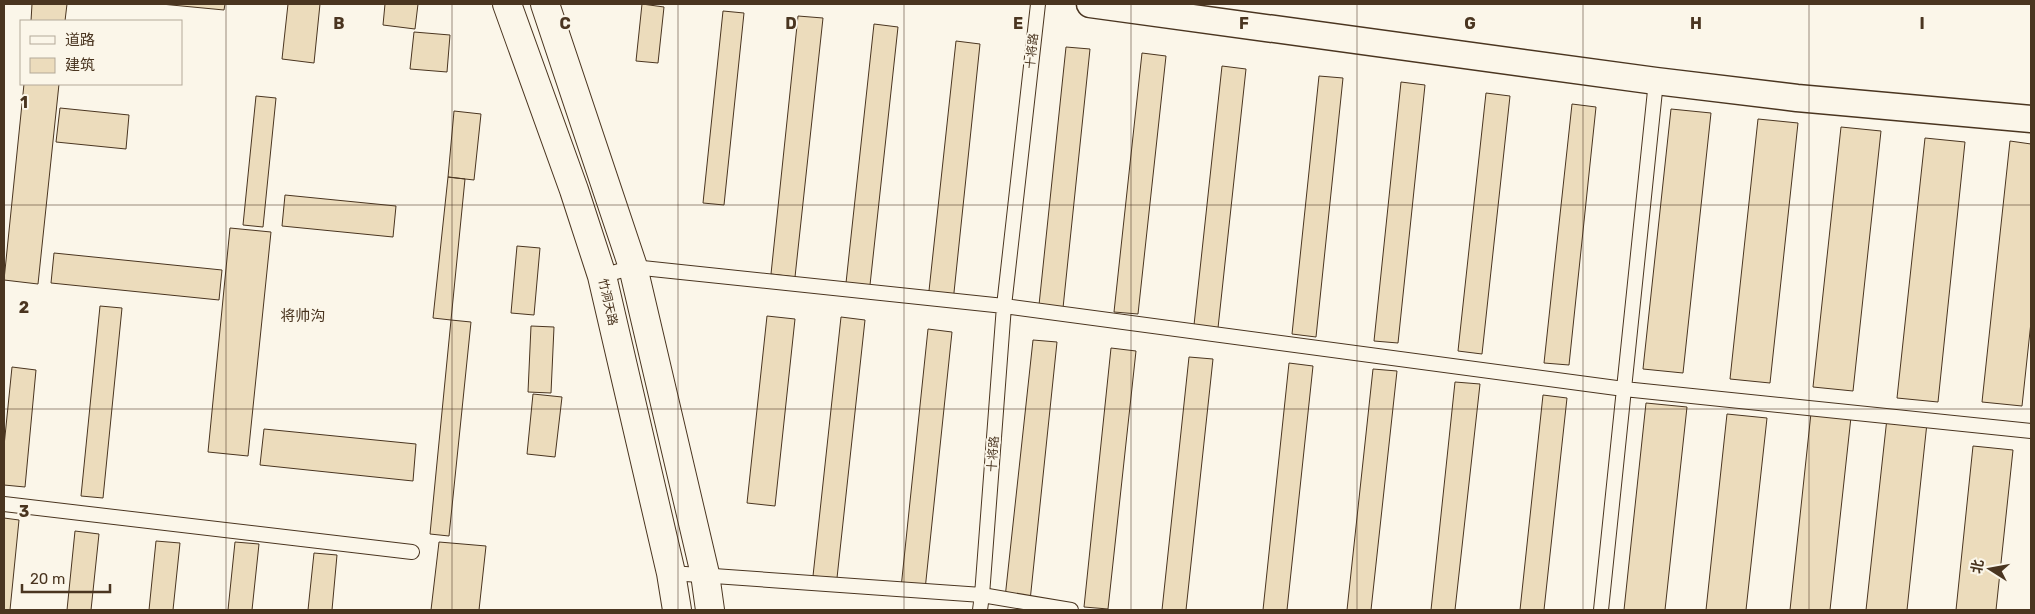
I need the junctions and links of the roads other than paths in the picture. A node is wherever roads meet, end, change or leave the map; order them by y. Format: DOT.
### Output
graph roads {
  1 [pos="507,4"];
  2 [pos="545,4"];
  3 [pos="1038,4"];
  4 [pos="1090,4"];
  5 [pos="1656,81"];
  6 [pos="2031,119"];
  7 [pos="633,267"];
  8 [pos="602,276"];
  9 [pos="1004,306"];
  10 [pos="1624,389"];
  11 [pos="2031,431"];
  12 [pos="4,504"];
  13 [pos="412,552"];
  14 [pos="671,573"];
  15 [pos="705,574"];
  16 [pos="982,595"];
  17 [pos="677,610"];
  18 [pos="710,610"];
  19 [pos="980,610"];
  20 [pos="1071,610"];
  21 [pos="1600,610"];
  1 -- 8 [label="main road, 竹洞天路"];
  2 -- 7 [label="main road"];
  3 -- 9 [label="lane, 十将路"];
  4 -- 5 [label="street"];
  5 -- 6 [label="street"];
  5 -- 10 [label="lane"];
  7 -- 8 [label="lane"];
  7 -- 9 [label="lane"];
  7 -- 15 [label="main road"];
  8 -- 14 [label="main road, 竹洞天路"];
  9 -- 10 [label="lane"];
  9 -- 16 [label="lane, 十将路"];
  10 -- 11 [label="lane"];
  10 -- 21 [label="lane"];
  12 -- 13 [label="lane"];
  14 -- 15 [label="lane"];
  14 -- 17 [label="main road, 竹洞天路"];
  15 -- 16 [label="lane"];
  15 -- 18 [label="main road"];
  16 -- 19 [label="lane, 十将路"];
  16 -- 20 [label="lane"];
}
